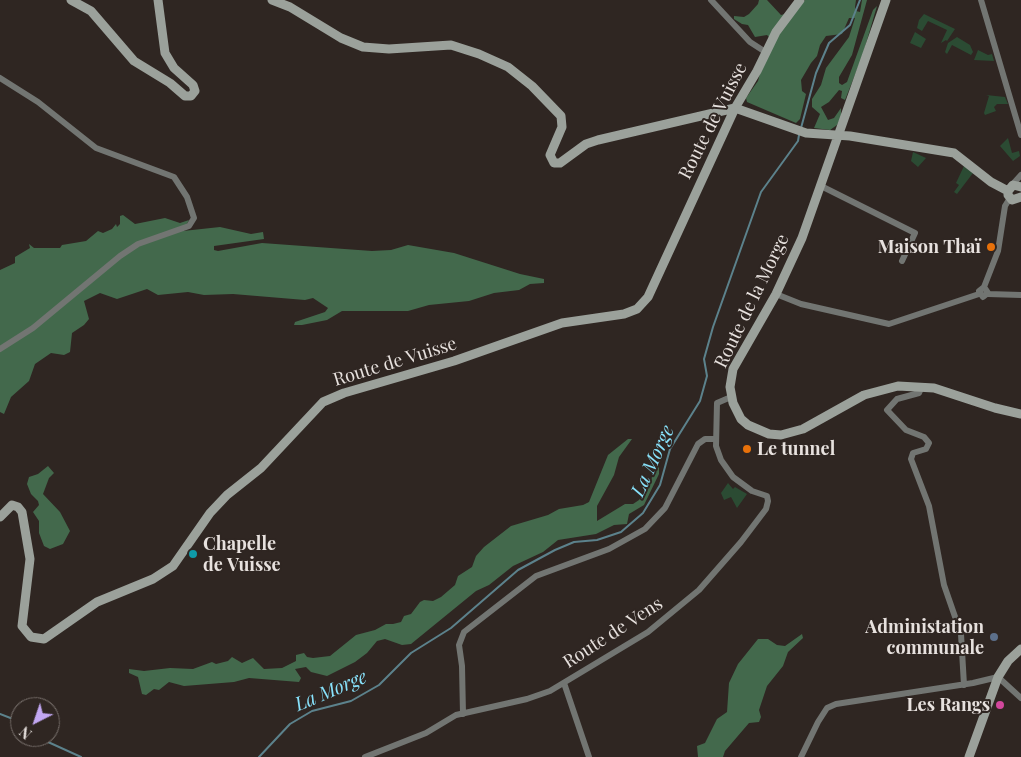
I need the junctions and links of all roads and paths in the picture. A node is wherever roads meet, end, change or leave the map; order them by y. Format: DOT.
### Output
graph roads {
  1 [pos="71,0"];
  2 [pos="158,0"];
  3 [pos="272,0"];
  4 [pos="711,0"];
  5 [pos="800,0"];
  6 [pos="886,0"];
  7 [pos="981,0"];
  8 [pos="767,53"];
  9 [pos="0,78"];
  10 [pos="1021,106"];
  11 [pos="735,108"];
  12 [pos="1014,110"];
  13 [pos="840,135"];
  14 [pos="1021,135"];
  15 [pos="1021,175"];
  16 [pos="821,186"];
  17 [pos="1013,190"];
  18 [pos="1021,197"];
  19 [pos="902,261"];
  20 [pos="984,287"];
  21 [pos="776,294"];
  22 [pos="979,294"];
  23 [pos="988,294"];
  24 [pos="1021,296"];
  25 [pos="0,349"];
  26 [pos="922,386"];
  27 [pos="731,397"];
  28 [pos="1021,414"];
  29 [pos="716,439"];
  30 [pos="0,518"];
  31 [pos="1021,649"];
  32 [pos="998,677"];
  33 [pos="564,683"];
  34 [pos="964,685"];
  35 [pos="1021,698"];
  36 [pos="463,714"];
  37 [pos="365,757"];
  38 [pos="589,757"];
  39 [pos="801,757"];
  40 [pos="969,757"];
  1 -- 2 [label="street"];
  3 -- 11 [label="street"];
  4 -- 8 [label="street"];
  5 -- 8 [label="street, Route de Vuisse"];
  6 -- 13 [label="street, Route de la Morge"];
  7 -- 12 [label="street"];
  8 -- 11 [label="street, Route de Vuisse"];
  9 -- 25 [label="street"];
  10 -- 12 [label="street"];
  11 -- 13 [label="street"];
  11 -- 30 [label="street, Route de Vuisse"];
  12 -- 14 [label="street"];
  13 -- 16 [label="street, Route de la Morge"];
  13 -- 17 [label="street"];
  15 -- 17 [label="street"];
  16 -- 19 [label="street"];
  16 -- 21 [label="street, Route de la Morge"];
  17 -- 18 [label="street"];
  17 -- 20 [label="street"];
  20 -- 22 [label="street"];
  20 -- 23 [label="street"];
  21 -- 22 [label="street"];
  21 -- 27 [label="street, Route de la Morge"];
  22 -- 23 [label="street"];
  23 -- 24 [label="street"];
  26 -- 27 [label="street, Route de la Morge"];
  26 -- 28 [label="street, Route de la Morge"];
  26 -- 34 [label="street"];
  27 -- 29 [label="street"];
  29 -- 33 [label="street, Route de Vens"];
  29 -- 36 [label="street"];
  31 -- 32 [label="street"];
  32 -- 34 [label="street"];
  32 -- 35 [label="street"];
  32 -- 40 [label="street"];
  33 -- 36 [label="street, Route de Vens"];
  33 -- 38 [label="street"];
  34 -- 39 [label="street"];
  36 -- 37 [label="street, Route de Vens"];
}
